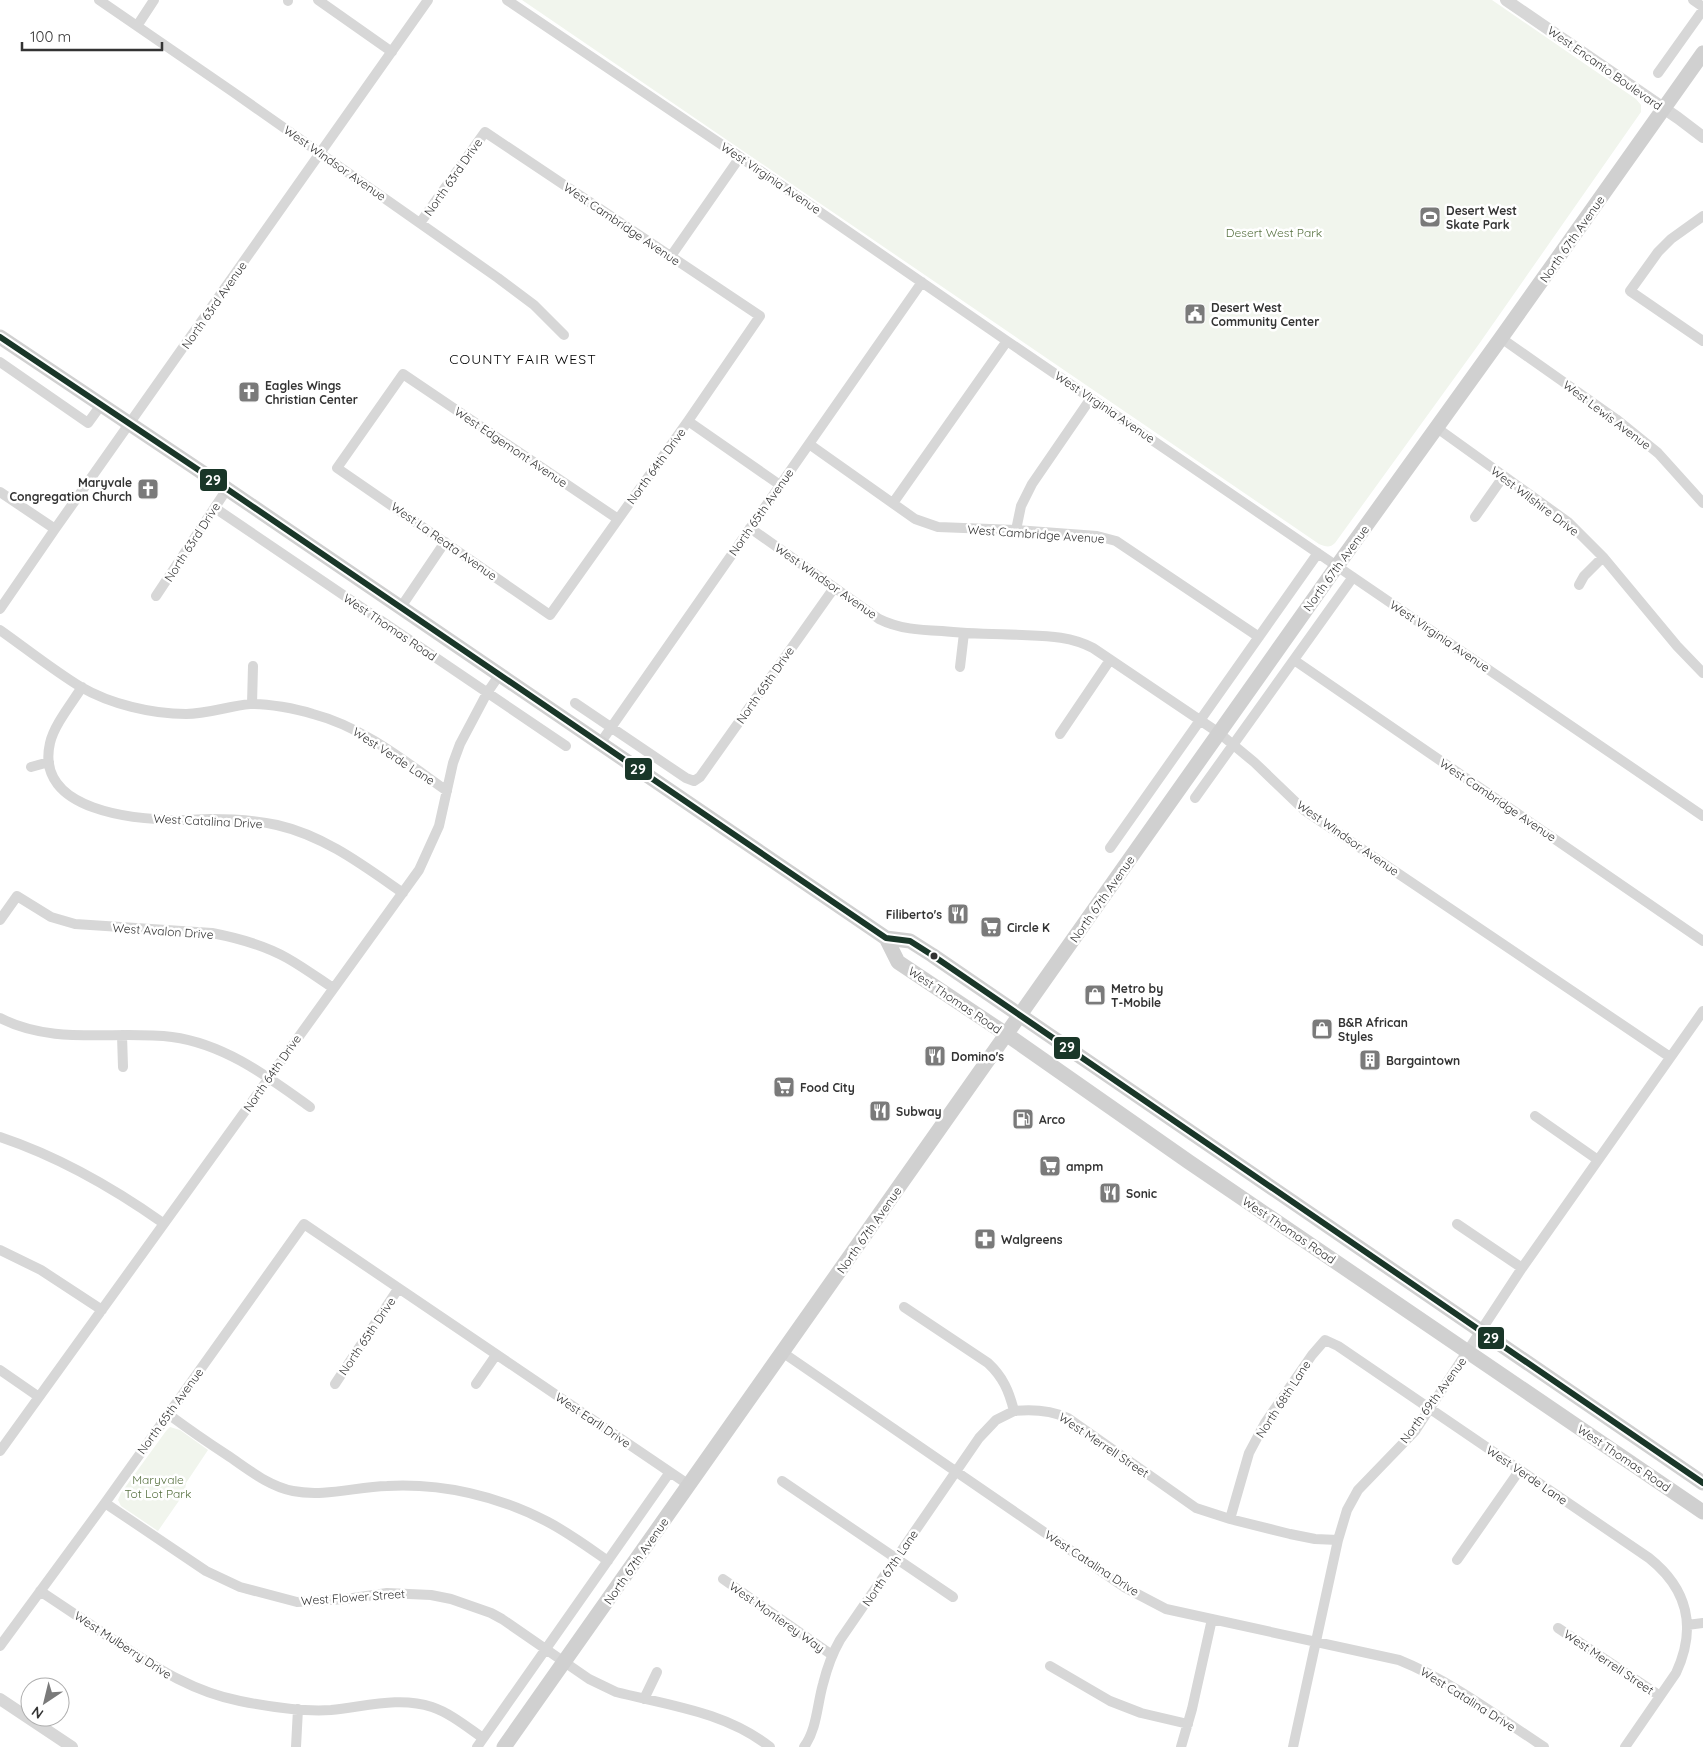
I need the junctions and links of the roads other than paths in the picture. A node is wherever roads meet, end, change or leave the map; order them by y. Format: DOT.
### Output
graph roads {
  1 [pos="99,0"];
  2 [pos="154,0"];
  3 [pos="318,0"];
  4 [pos="428,0"];
  5 [pos="506,0"];
  6 [pos="1506,0"];
  7 [pos="1693,0"];
  8 [pos="1703,8"];
  9 [pos="137,26"];
  10 [pos="392,52"];
  11 [pos="1703,52"];
  12 [pos="1658,73"];
  13 [pos="1664,109"];
  14 [pos="485,132"];
  15 [pos="1703,137"];
  16 [pos="320,153"];
  17 [pos="740,157"];
  18 [pos="1703,216"];
  19 [pos="420,223"];
  20 [pos="671,256"];
  21 [pos="922,282"];
  22 [pos="760,316"];
  23 [pos="564,335"];
  24 [pos="0,337"];
  25 [pos="1501,338"];
  26 [pos="1703,340"];
  27 [pos="1007,341"];
  28 [pos="0,362"];
  29 [pos="404,374"];
  30 [pos="1092,398"];
  31 [pos="101,405"];
  32 [pos="688,421"];
  33 [pos="130,424"];
  34 [pos="1437,428"];
  35 [pos="809,444"];
  36 [pos="1503,477"];
  37 [pos="780,485"];
  38 [pos="227,489"];
  39 [pos="0,492"];
  40 [pos="1703,503"];
  41 [pos="893,504"];
  42 [pos="215,508"];
  43 [pos="1475,517"];
  44 [pos="618,519"];
  45 [pos="750,528"];
  46 [pos="55,529"];
  47 [pos="1016,530"];
  48 [pos="445,542"];
  49 [pos="1318,553"];
  50 [pos="1603,556"];
  51 [pos="1337,566"];
  52 [pos="1353,576"];
  53 [pos="1579,585"];
  54 [pos="834,588"];
  55 [pos="156,596"];
  56 [pos="401,607"];
  57 [pos="0,610"];
  58 [pos="550,615"];
  59 [pos="0,630"];
  60 [pos="964,633"];
  61 [pos="1259,636"];
  62 [pos="1110,660"];
  63 [pos="1294,660"];
  64 [pos="253,666"];
  65 [pos="960,667"];
  66 [pos="1703,673"];
  67 [pos="500,674"];
  68 [pos="82,687"];
  69 [pos="487,693"];
  70 [pos="575,703"];
  71 [pos="252,704"];
  72 [pos="1199,720"];
  73 [pos="610,728"];
  74 [pos="1219,733"];
  75 [pos="1060,734"];
  76 [pos="601,742"];
  77 [pos="1233,745"];
  78 [pos="566,746"];
  79 [pos="49,762"];
  80 [pos="31,767"];
  81 [pos="447,791"];
  82 [pos="1195,798"];
  83 [pos="1703,816"];
  84 [pos="1110,848"];
  85 [pos="403,893"];
  86 [pos="0,920"];
  87 [pos="886,938"];
  88 [pos="1703,941"];
  89 [pos="333,988"];
  90 [pos="1703,1011"];
  91 [pos="1020,1014"];
  92 [pos="0,1018"];
  93 [pos="1006,1034"];
  94 [pos="122,1035"];
  95 [pos="1670,1057"];
  96 [pos="123,1067"];
  97 [pos="269,1078"];
  98 [pos="310,1107"];
  99 [pos="1535,1116"];
  100 [pos="0,1137"];
  101 [pos="1598,1160"];
  102 [pos="163,1223"];
  103 [pos="304,1224"];
  104 [pos="1457,1224"];
  105 [pos="0,1250"];
  106 [pos="1522,1268"];
  107 [pos="398,1289"];
  108 [pos="904,1307"];
  109 [pos="102,1310"];
  110 [pos="1481,1331"];
  111 [pos="1324,1340"];
  112 [pos="1468,1351"];
  113 [pos="782,1352"];
  114 [pos="496,1355"];
  115 [pos="0,1370"];
  116 [pos="1539,1371"];
  117 [pos="335,1384"];
  118 [pos="476,1384"];
  119 [pos="1525,1390"];
  120 [pos="39,1397"];
  121 [pos="1429,1409"];
  122 [pos="1014,1411"];
  123 [pos="168,1414"];
  124 [pos="0,1451"];
  125 [pos="1519,1471"];
  126 [pos="670,1472"];
  127 [pos="956,1472"];
  128 [pos="1697,1479"];
  129 [pos="782,1481"];
  130 [pos="689,1485"];
  131 [pos="1678,1494"];
  132 [pos="104,1503"];
  133 [pos="1703,1512"];
  134 [pos="1230,1519"];
  135 [pos="1338,1540"];
  136 [pos="896,1560"];
  137 [pos="1458,1560"];
  138 [pos="608,1561"];
  139 [pos="723,1579"];
  140 [pos="40,1591"];
  141 [pos="952,1597"];
  142 [pos="1212,1619"];
  143 [pos="1703,1623"];
  144 [pos="1687,1625"];
  145 [pos="1558,1628"];
  146 [pos="1316,1643"];
  147 [pos="0,1646"];
  148 [pos="546,1649"];
  149 [pos="832,1655"];
  150 [pos="564,1662"];
  151 [pos="1050,1666"];
  152 [pos="657,1672"];
  153 [pos="1660,1696"];
  154 [pos="0,1699"];
  155 [pos="644,1699"];
  156 [pos="298,1709"];
  157 [pos="1188,1724"];
  158 [pos="483,1738"];
  159 [pos="72,1747"];
  160 [pos="296,1747"];
  161 [pos="477,1747"];
  162 [pos="504,1747"];
  163 [pos="770,1747"];
  164 [pos="804,1747"];
  165 [pos="1181,1747"];
  166 [pos="1293,1747"];
  167 [pos="1544,1747"];
  168 [pos="1625,1747"];
  1 -- 9 [label="street, West Windsor Avenue"];
  2 -- 9 [label="street"];
  3 -- 10 [label="street"];
  4 -- 10 [label="street, North 63rd Avenue"];
  5 -- 17 [label="street, West Virginia Avenue"];
  6 -- 13 [label="street, West Encanto Boulevard"];
  7 -- 8 [label="street"];
  8 -- 12 [label="street"];
  9 -- 16 [label="street, West Windsor Avenue"];
  10 -- 16 [label="street, North 63rd Avenue"];
  11 -- 13 [label="main road, North 67th Avenue"];
  13 -- 15 [label="street, West Encanto Boulevard"];
  13 -- 25 [label="main road, North 67th Avenue"];
  14 -- 19 [label="street, North 63rd Drive"];
  14 -- 20 [label="street, West Cambridge Avenue"];
  16 -- 19 [label="street, West Windsor Avenue"];
  16 -- 33 [label="street, North 63rd Avenue"];
  17 -- 20 [label="street"];
  17 -- 21 [label="street, West Virginia Avenue"];
  18 -- 26 [label="street"];
  19 -- 23 [label="street, West Windsor Avenue"];
  20 -- 22 [label="street, West Cambridge Avenue"];
  21 -- 27 [label="street, West Virginia Avenue"];
  21 -- 35 [label="street, North 65th Avenue"];
  22 -- 32 [label="street, North 64th Drive"];
  24 -- 31 [label="main road, West Thomas Road"];
  25 -- 34 [label="main road, North 67th Avenue"];
  25 -- 40 [label="street, West Lewis Avenue"];
  27 -- 30 [label="street, West Virginia Avenue"];
  27 -- 41 [label="street"];
  28 -- 31 [label="street"];
  29 -- 44 [label="street, West Edgemont Avenue"];
  29 -- 48 [label="street, West La Reata Avenue"];
  30 -- 47 [label="street"];
  30 -- 49 [label="street, West Virginia Avenue"];
  31 -- 33 [label="main road, West Thomas Road"];
  32 -- 37 [label="street"];
  32 -- 44 [label="street, North 64th Drive"];
  33 -- 38 [label="main road, West Thomas Road"];
  33 -- 46 [label="street, North 63rd Avenue"];
  34 -- 36 [label="street, West Wilshire Drive"];
  34 -- 51 [label="main road, North 67th Avenue"];
  35 -- 37 [label="street, North 65th Avenue"];
  35 -- 41 [label="street, West Cambridge Avenue"];
  36 -- 43 [label="street"];
  36 -- 50 [label="street, West Wilshire Drive"];
  37 -- 45 [label="street, North 65th Avenue"];
  38 -- 42 [label="street, North 63rd Drive"];
  38 -- 56 [label="main road, West Thomas Road"];
  39 -- 46 [label="street"];
  41 -- 47 [label="street, West Cambridge Avenue"];
  42 -- 55 [label="street, North 63rd Drive"];
  42 -- 69 [label="street, West Thomas Road"];
  44 -- 58 [label="street, North 64th Drive"];
  45 -- 54 [label="street, West Windsor Avenue"];
  45 -- 73 [label="street, North 65th Avenue"];
  46 -- 57 [label="street, North 63rd Avenue"];
  47 -- 61 [label="street, West Cambridge Avenue"];
  48 -- 56 [label="street"];
  48 -- 58 [label="street, West La Reata Avenue"];
  49 -- 51 [label="street, West Virginia Avenue"];
  49 -- 61 [label="street, North 67th Avenue"];
  50 -- 53 [label="street"];
  50 -- 66 [label="street, West Wilshire Drive"];
  51 -- 52 [label="street, West Virginia Avenue"];
  51 -- 74 [label="main road, North 67th Avenue"];
  52 -- 63 [label="street, North 67th Avenue"];
  52 -- 83 [label="street, West Virginia Avenue"];
  54 -- 60 [label="street, West Windsor Avenue"];
  54 -- 73 [label="street, North 65th Drive"];
  56 -- 67 [label="main road, West Thomas Road"];
  59 -- 68 [label="street, West Verde Lane"];
  60 -- 62 [label="street, West Windsor Avenue"];
  60 -- 65 [label="street"];
  61 -- 72 [label="street, North 67th Avenue"];
  62 -- 72 [label="street, West Windsor Avenue"];
  62 -- 75 [label="street"];
  63 -- 77 [label="street, North 67th Avenue"];
  63 -- 88 [label="street, West Cambridge Avenue"];
  64 -- 71 [label="street"];
  67 -- 69 [label="street, North 64th Drive"];
  67 -- 76 [label="main road, West Thomas Road"];
  68 -- 71 [label="street, West Verde Lane"];
  68 -- 79 [label="street, West Catalina Drive"];
  69 -- 78 [label="street, West Thomas Road"];
  69 -- 81 [label="street, North 64th Drive"];
  70 -- 73 [label="street"];
  71 -- 81 [label="street, West Verde Lane"];
  72 -- 74 [label="street, West Windsor Avenue"];
  72 -- 84 [label="street, North 67th Avenue"];
  73 -- 76 [label="street, North 65th Avenue"];
  74 -- 77 [label="street, West Windsor Avenue"];
  74 -- 91 [label="main road, North 67th Avenue"];
  76 -- 87 [label="main road, West Thomas Road"];
  77 -- 82 [label="street, North 67th Avenue"];
  77 -- 95 [label="street, West Windsor Avenue"];
  79 -- 80 [label="street"];
  79 -- 85 [label="street, West Catalina Drive"];
  81 -- 85 [label="street, North 64th Drive"];
  85 -- 89 [label="street, North 64th Drive"];
  86 -- 89 [label="street, West Avalon Drive"];
  87 -- 91 [label="main road, West Thomas Road"];
  87 -- 93 [label="main road, West Thomas Road"];
  89 -- 97 [label="street, North 64th Drive"];
  90 -- 95 [label="street, North 69th Avenue"];
  91 -- 93 [label="main road, North 67th Avenue"];
  91 -- 110 [label="main road, West Thomas Road"];
  92 -- 94 [label="street"];
  93 -- 112 [label="main road, West Thomas Road"];
  93 -- 113 [label="main road, North 67th Avenue"];
  94 -- 96 [label="street"];
  94 -- 97 [label="street"];
  95 -- 101 [label="street, North 69th Avenue"];
  97 -- 98 [label="street"];
  97 -- 102 [label="street, North 64th Drive"];
  99 -- 101 [label="street"];
  100 -- 102 [label="street"];
  101 -- 106 [label="street, North 69th Avenue"];
  102 -- 109 [label="street, North 64th Drive"];
  103 -- 107 [label="street, West Earll Drive"];
  103 -- 123 [label="street, North 65th Avenue"];
  104 -- 106 [label="street"];
  105 -- 109 [label="street"];
  106 -- 110 [label="street, North 69th Avenue"];
  107 -- 114 [label="street, West Earll Drive"];
  107 -- 117 [label="street, North 65th Drive"];
  108 -- 122 [label="street"];
  109 -- 120 [label="street, North 64th Drive"];
  110 -- 112 [label="street, North 69th Avenue"];
  110 -- 116 [label="main road, West Thomas Road"];
  111 -- 121 [label="street, West Verde Lane"];
  111 -- 134 [label="street, North 68th Lane"];
  112 -- 119 [label="main road, West Thomas Road"];
  112 -- 121 [label="street, North 69th Avenue"];
  113 -- 127 [label="street, West Catalina Drive"];
  113 -- 130 [label="main road, North 67th Avenue"];
  114 -- 118 [label="street"];
  114 -- 126 [label="street, West Earll Drive"];
  115 -- 120 [label="street"];
  116 -- 119 [label="main road"];
  116 -- 128 [label="main road, West Thomas Road"];
  119 -- 131 [label="main road, West Thomas Road"];
  120 -- 124 [label="street, North 64th Drive"];
  121 -- 125 [label="street, West Verde Lane"];
  121 -- 135 [label="street, North 69th Avenue"];
  122 -- 127 [label="street, North 67th Lane"];
  122 -- 134 [label="street, West Merrell Street"];
  123 -- 132 [label="street, North 65th Avenue"];
  123 -- 138 [label="street"];
  125 -- 137 [label="street"];
  125 -- 144 [label="street, West Verde Lane"];
  126 -- 130 [label="street, West Earll Drive"];
  126 -- 138 [label="street, North 67th Avenue"];
  127 -- 136 [label="street, North 67th Lane"];
  127 -- 142 [label="street, West Catalina Drive"];
  128 -- 131 [label="main road"];
  129 -- 136 [label="street"];
  130 -- 150 [label="main road, North 67th Avenue"];
  131 -- 133 [label="main road, West Thomas Road"];
  132 -- 140 [label="street, North 65th Avenue"];
  132 -- 148 [label="street, West Flower Street"];
  134 -- 135 [label="street, West Merrell Street"];
  135 -- 146 [label="street, North 69th Avenue"];
  136 -- 141 [label="street"];
  136 -- 149 [label="street, North 67th Lane"];
  138 -- 148 [label="street, North 67th Avenue"];
  139 -- 149 [label="street, West Monterey Way"];
  140 -- 147 [label="street, North 65th Avenue"];
  140 -- 156 [label="street, West Mulberry Drive"];
  142 -- 146 [label="street, West Catalina Drive"];
  142 -- 157 [label="street"];
  143 -- 144 [label="street"];
  144 -- 153 [label="street, West Verde Lane"];
  145 -- 153 [label="street, West Merrell Street"];
  146 -- 166 [label="street, North 69th Avenue"];
  146 -- 167 [label="street, West Catalina Drive"];
  148 -- 150 [label="street, West Flower Street"];
  148 -- 158 [label="street, North 67th Avenue"];
  149 -- 164 [label="street, North 67th Lane"];
  150 -- 155 [label="street, West Flower Street"];
  150 -- 162 [label="main road, North 67th Avenue"];
  151 -- 157 [label="street"];
  152 -- 155 [label="street"];
  153 -- 168 [label="street, West Verde Lane"];
  154 -- 159 [label="street"];
  155 -- 163 [label="street, West Flower Street"];
  156 -- 158 [label="street, West Mulberry Drive"];
  156 -- 160 [label="street"];
  157 -- 165 [label="street"];
  158 -- 161 [label="street, North 67th Avenue"];
}
